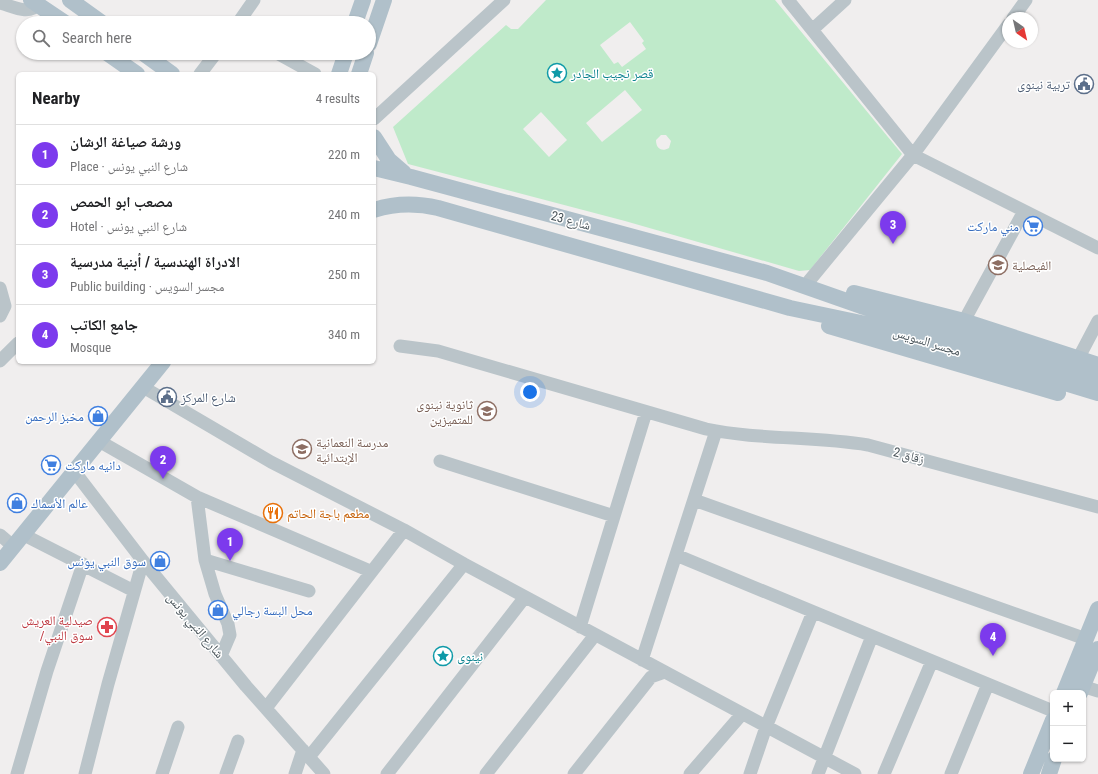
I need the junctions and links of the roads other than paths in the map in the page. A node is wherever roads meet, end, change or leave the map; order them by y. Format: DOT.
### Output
graph roads {
  1 [pos="70,0"];
  2 [pos="254,0"];
  3 [pos="363,0"];
  4 [pos="384,0"];
  5 [pos="504,0"];
  6 [pos="788,0"];
  7 [pos="845,0"];
  8 [pos="1026,0"];
  9 [pos="37,1"];
  10 [pos="0,3"];
  11 [pos="1017,12"];
  12 [pos="56,16"];
  13 [pos="92,16"];
  14 [pos="243,16"];
  15 [pos="357,16"];
  16 [pos="376,23"];
  17 [pos="812,30"];
  18 [pos="1002,33"];
  19 [pos="118,60"];
  20 [pos="153,60"];
  21 [pos="211,60"];
  22 [pos="290,60"];
  23 [pos="344,60"];
  24 [pos="364,60"];
  25 [pos="134,72"];
  26 [pos="169,72"];
  27 [pos="202,72"];
  28 [pos="311,72"];
  29 [pos="340,72"];
  30 [pos="360,72"];
  31 [pos="376,117"];
  32 [pos="376,140"];
  33 [pos="913,155"];
  34 [pos="376,168"];
  35 [pos="411,177"];
  36 [pos="376,210"];
  37 [pos="1024,211"];
  38 [pos="1098,248"];
  39 [pos="767,273"];
  40 [pos="809,282"];
  41 [pos="0,288"];
  42 [pos="754,298"];
  43 [pos="0,316"];
  44 [pos="881,320"];
  45 [pos="964,321"];
  46 [pos="1098,321"];
  47 [pos="16,344"];
  48 [pos="400,346"];
  49 [pos="1078,359"];
  50 [pos="0,361"];
  51 [pos="161,364"];
  52 [pos="1098,365"];
  53 [pos="1098,377"];
  54 [pos="143,387"];
  55 [pos="1098,394"];
  56 [pos="1098,404"];
  57 [pos="646,412"];
  58 [pos="716,431"];
  59 [pos="99,441"];
  60 [pos="440,461"];
  61 [pos="74,471"];
  62 [pos="197,497"];
  63 [pos="694,500"];
  64 [pos="1098,507"];
  65 [pos="614,516"];
  66 [pos="404,530"];
  67 [pos="0,535"];
  68 [pos="19,541"];
  69 [pos="676,555"];
  70 [pos="205,560"];
  71 [pos="143,561"];
  72 [pos="0,563"];
  73 [pos="83,564"];
  74 [pos="464,564"];
  75 [pos="370,571"];
  76 [pos="134,591"];
  77 [pos="309,591"];
  78 [pos="525,597"];
  79 [pos="1098,609"];
  80 [pos="814,612"];
  81 [pos="580,627"];
  82 [pos="595,635"];
  83 [pos="872,636"];
  84 [pos="1086,639"];
  85 [pos="1098,649"];
  86 [pos="221,656"];
  87 [pos="642,660"];
  88 [pos="932,661"];
  89 [pos="665,672"];
  90 [pos="988,684"];
  91 [pos="1065,690"];
  92 [pos="1081,690"];
  93 [pos="1086,690"];
  94 [pos="1098,691"];
  95 [pos="266,708"];
  96 [pos="1050,710"];
  97 [pos="742,714"];
  98 [pos="1051,726"];
  99 [pos="178,727"];
  100 [pos="766,727"];
  101 [pos="238,741"];
  102 [pos="306,754"];
  103 [pos="825,758"];
  104 [pos="1053,762"];
  105 [pos="17,774"];
  106 [pos="85,774"];
  107 [pos="162,774"];
  108 [pos="226,774"];
  109 [pos="295,774"];
  110 [pos="324,774"];
  111 [pos="387,774"];
  112 [pos="486,774"];
  113 [pos="574,774"];
  114 [pos="690,774"];
  115 [pos="750,774"];
  116 [pos="818,774"];
  117 [pos="855,774"];
  118 [pos="884,774"];
  119 [pos="951,774"];
  120 [pos="1031,774"];
  121 [pos="1049,774"];
  1 -- 13 [label="main road"];
  2 -- 14 [label="street"];
  3 -- 15 [label="main road"];
  4 -- 16 [label="main road"];
  5 -- 31 [label="street"];
  6 -- 17 [label="street"];
  7 -- 17 [label="street"];
  8 -- 11 [label="street"];
  9 -- 10 [label="street"];
  9 -- 12 [label="main road"];
  17 -- 33 [label="street"];
  18 -- 33 [label="street"];
  19 -- 25 [label="main road"];
  20 -- 26 [label="main road"];
  21 -- 27 [label="street"];
  22 -- 28 [label="street"];
  23 -- 29 [label="main road"];
  24 -- 30 [label="main road"];
  32 -- 35 [label="main road"];
  33 -- 37 [label="street"];
  33 -- 40 [label="street"];
  34 -- 35 [label="main road, شارع 23"];
  35 -- 39 [label="main road, شارع 23"];
  36 -- 42 [label="main road, شارع 23"];
  37 -- 38 [label="street"];
  37 -- 45 [label="street"];
  39 -- 40 [label="main road"];
  39 -- 44 [label="main road, مجسر السويس"];
  40 -- 45 [label="main road"];
  41 -- 43 [label="street"];
  42 -- 44 [label="main road, مجسر السويس"];
  42 -- 56 [label="main road"];
  44 -- 53 [label="main road, مجسر السويس"];
  44 -- 55 [label="main road, مجسر السويس"];
  45 -- 49 [label="main road"];
  46 -- 49 [label="street"];
  47 -- 50 [label="street"];
  48 -- 57 [label="street, زقاق 2"];
  49 -- 52 [label="main road"];
  51 -- 54 [label="main road"];
  54 -- 59 [label="main road"];
  54 -- 66 [label="street"];
  57 -- 58 [label="street, زقاق 2"];
  57 -- 65 [label="street"];
  58 -- 63 [label="street"];
  58 -- 64 [label="street, زقاق 2"];
  59 -- 61 [label="main road"];
  59 -- 62 [label="street"];
  60 -- 65 [label="street"];
  61 -- 68 [label="main road"];
  61 -- 71 [label="street, شارع النبي يونس"];
  62 -- 70 [label="street"];
  62 -- 75 [label="street"];
  63 -- 69 [label="street"];
  63 -- 84 [label="street"];
  65 -- 81 [label="street"];
  66 -- 74 [label="street"];
  66 -- 75 [label="street"];
  67 -- 68 [label="street"];
  68 -- 72 [label="main road"];
  68 -- 73 [label="street"];
  69 -- 80 [label="street"];
  69 -- 87 [label="street"];
  70 -- 77 [label="street"];
  70 -- 86 [label="street"];
  71 -- 76 [label="street"];
  71 -- 86 [label="street, شارع النبي يونس"];
  73 -- 76 [label="street"];
  73 -- 105 [label="street"];
  74 -- 78 [label="street"];
  74 -- 102 [label="street"];
  75 -- 95 [label="street"];
  76 -- 106 [label="street"];
  78 -- 81 [label="street"];
  78 -- 111 [label="street"];
  79 -- 84 [label="main road"];
  80 -- 83 [label="street"];
  80 -- 100 [label="street"];
  81 -- 82 [label="street"];
  82 -- 87 [label="street"];
  82 -- 112 [label="street"];
  83 -- 88 [label="street"];
  83 -- 103 [label="street"];
  84 -- 91 [label="main road"];
  85 -- 92 [label="main road"];
  86 -- 95 [label="street, شارع النبي يونس"];
  87 -- 89 [label="street"];
  88 -- 90 [label="street"];
  88 -- 118 [label="street"];
  89 -- 97 [label="street"];
  89 -- 113 [label="street"];
  90 -- 96 [label="street"];
  90 -- 119 [label="street"];
  93 -- 94 [label="street"];
  95 -- 102 [label="street, شارع النبي يونس"];
  97 -- 100 [label="street"];
  97 -- 114 [label="street"];
  98 -- 120 [label="main road"];
  99 -- 107 [label="street"];
  100 -- 103 [label="street"];
  100 -- 115 [label="street"];
  101 -- 108 [label="street"];
  102 -- 109 [label="street"];
  102 -- 110 [label="street, شارع النبي يونس"];
  103 -- 116 [label="street"];
  103 -- 117 [label="street"];
  104 -- 121 [label="main road"];
}
